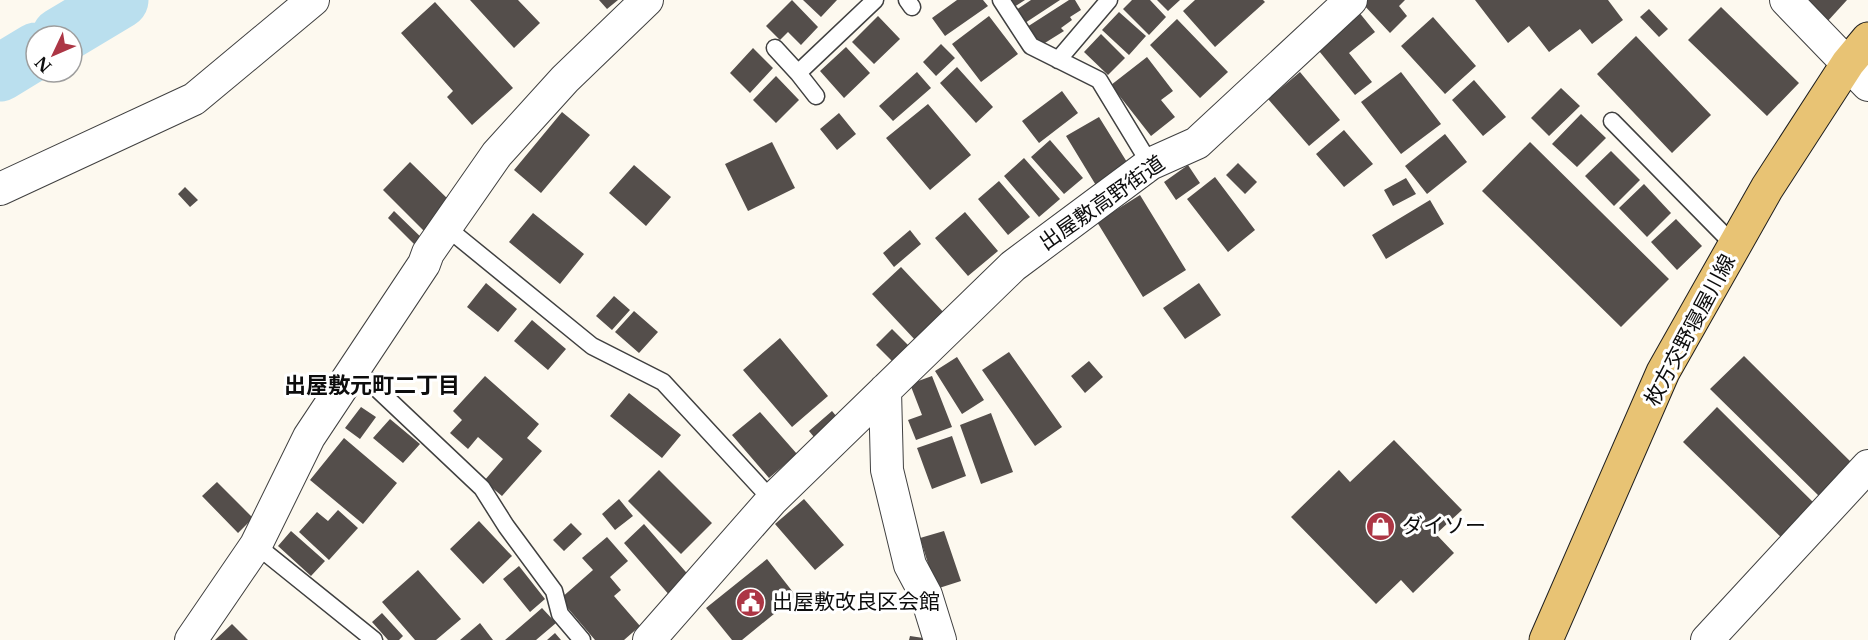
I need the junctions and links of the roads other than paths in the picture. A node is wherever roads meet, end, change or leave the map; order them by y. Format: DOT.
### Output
graph roads {
  1 [pos="313,0"];
  2 [pos="647,0"];
  3 [pos="875,0"];
  4 [pos="1001,0"];
  5 [pos="1109,0"];
  6 [pos="1351,0"];
  7 [pos="1786,0"];
  8 [pos="775,48"];
  9 [pos="1058,60"];
  10 [pos="1861,62"];
  11 [pos="798,73"];
  12 [pos="816,96"];
  13 [pos="1612,121"];
  14 [pos="1150,164"];
  15 [pos="0,189"];
  16 [pos="446,227"];
  17 [pos="1734,246"];
  18 [pos="355,368"];
  19 [pos="885,390"];
  20 [pos="1868,466"];
  21 [pos="772,500"];
  22 [pos="256,545"];
  23 [pos="190,640"];
  24 [pos="374,640"];
  25 [pos="582,640"];
  26 [pos="649,640"];
  27 [pos="940,640"];
  28 [pos="1546,640"];
  29 [pos="1707,640"];
  1 -- 15 [label="street"];
  2 -- 16 [label="street"];
  3 -- 11 [label="lane"];
  4 -- 9 [label="lane"];
  5 -- 9 [label="lane"];
  6 -- 14 [label="street, 出屋敷高野街道"];
  7 -- 10 [label="street"];
  8 -- 11 [label="lane"];
  9 -- 14 [label="lane"];
  10 -- 17 [label="main road, 枚方交野寝屋川線"];
  11 -- 12 [label="lane"];
  13 -- 17 [label="lane"];
  14 -- 19 [label="street, 出屋敷高野街道"];
  16 -- 18 [label="street"];
  16 -- 21 [label="lane"];
  17 -- 28 [label="main road, 枚方交野寝屋川線"];
  18 -- 22 [label="street"];
  18 -- 25 [label="lane"];
  19 -- 21 [label="street, 出屋敷高野街道"];
  19 -- 27 [label="street"];
  20 -- 29 [label="street"];
  21 -- 26 [label="street, 出屋敷高野街道"];
  22 -- 23 [label="street"];
  22 -- 24 [label="lane"];
}
